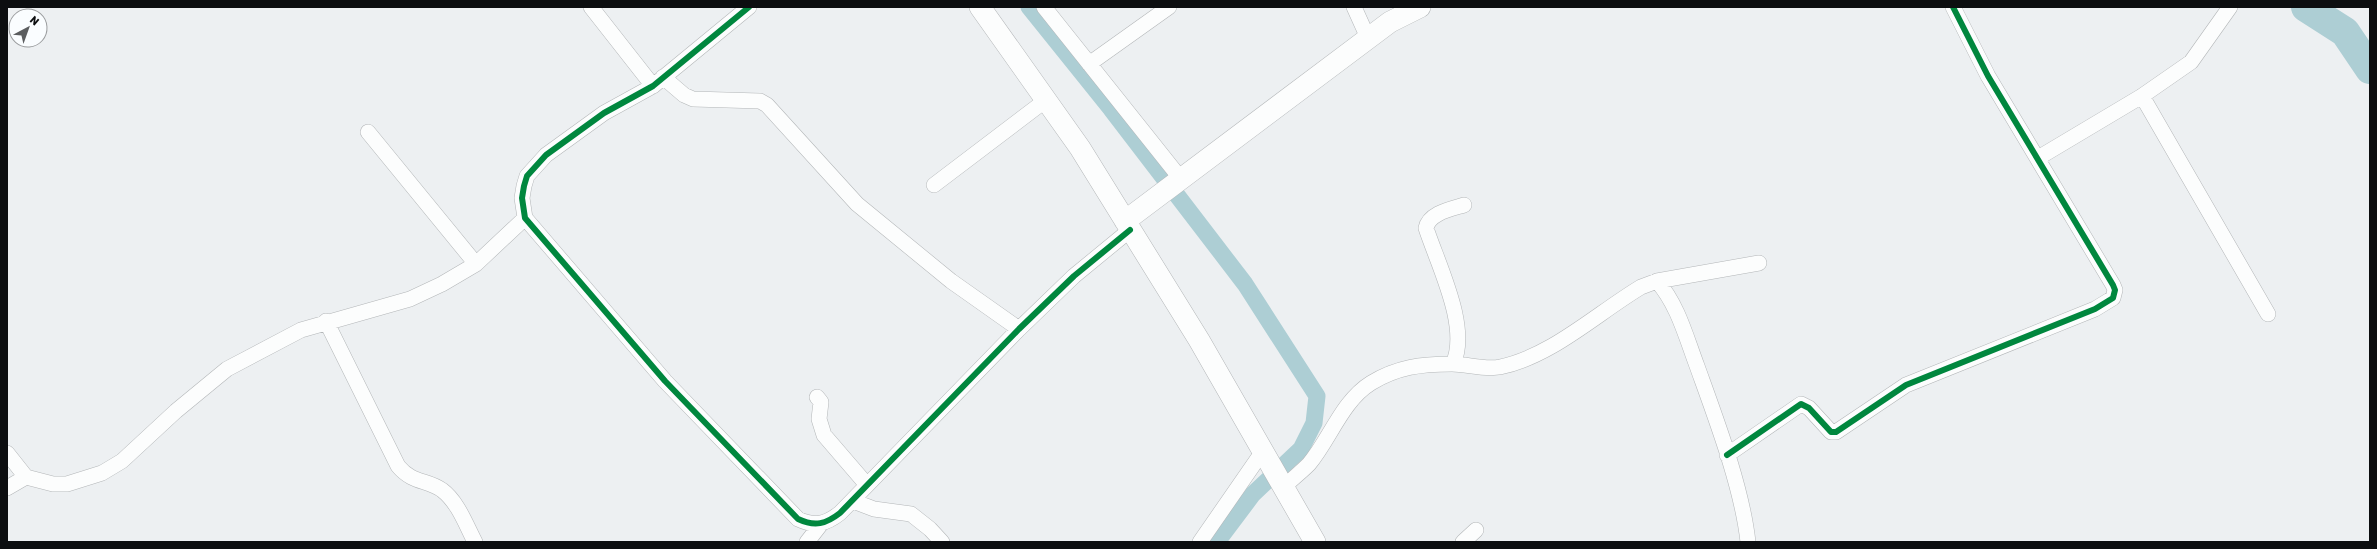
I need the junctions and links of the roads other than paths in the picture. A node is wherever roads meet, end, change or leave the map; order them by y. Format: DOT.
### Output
graph roads {
  1 [pos="591,7"];
  2 [pos="749,7"];
  3 [pos="980,7"];
  4 [pos="1044,7"];
  5 [pos="1170,7"];
  6 [pos="1354,7"];
  7 [pos="1420,7"];
  8 [pos="1953,7"];
  9 [pos="2230,7"];
  10 [pos="1368,38"];
  11 [pos="1089,64"];
  12 [pos="658,82"];
  13 [pos="2142,96"];
  14 [pos="1046,100"];
  15 [pos="368,132"];
  16 [pos="2038,158"];
  17 [pos="934,186"];
  18 [pos="1171,187"];
  19 [pos="1464,205"];
  20 [pos="525,218"];
  21 [pos="1128,225"];
  22 [pos="1759,263"];
  23 [pos="476,264"];
  24 [pos="1657,281"];
  25 [pos="2268,314"];
  26 [pos="326,321"];
  27 [pos="1019,329"];
  28 [pos="1453,364"];
  29 [pos="817,397"];
  30 [pos="7,453"];
  31 [pos="1266,455"];
  32 [pos="1727,455"];
  33 [pos="26,477"];
  34 [pos="1282,483"];
  35 [pos="867,485"];
  36 [pos="7,488"];
  37 [pos="852,501"];
  38 [pos="821,524"];
  39 [pos="1476,530"];
  40 [pos="475,542"];
  41 [pos="807,542"];
  42 [pos="942,542"];
  43 [pos="1200,542"];
  44 [pos="1315,542"];
  45 [pos="1463,542"];
  46 [pos="1748,542"];
  1 -- 12 [label="street"];
  2 -- 12 [label="street"];
  3 -- 14 [label="main road"];
  4 -- 11 [label="street"];
  5 -- 11 [label="street"];
  6 -- 10 [label="street"];
  7 -- 10 [label="main road"];
  8 -- 16 [label="street"];
  9 -- 13 [label="street"];
  10 -- 18 [label="main road"];
  11 -- 18 [label="street"];
  12 -- 20 [label="street"];
  12 -- 27 [label="street"];
  13 -- 16 [label="street"];
  13 -- 25 [label="street"];
  14 -- 17 [label="street"];
  14 -- 21 [label="main road"];
  15 -- 23 [label="street"];
  16 -- 32 [label="street"];
  18 -- 21 [label="main road"];
  19 -- 28 [label="street"];
  20 -- 23 [label="street"];
  20 -- 38 [label="street"];
  21 -- 27 [label="street"];
  21 -- 31 [label="main road"];
  22 -- 24 [label="street"];
  23 -- 26 [label="street"];
  24 -- 28 [label="street"];
  24 -- 32 [label="street"];
  26 -- 33 [label="street"];
  26 -- 40 [label="street"];
  27 -- 35 [label="street"];
  28 -- 34 [label="street"];
  29 -- 35 [label="street"];
  30 -- 33 [label="street"];
  31 -- 34 [label="main road"];
  31 -- 43 [label="street"];
  32 -- 46 [label="street"];
  33 -- 36 [label="street"];
  34 -- 44 [label="main road"];
  35 -- 37 [label="street"];
  37 -- 38 [label="street"];
  37 -- 42 [label="street"];
  38 -- 41 [label="street"];
  39 -- 45 [label="street"];
}
